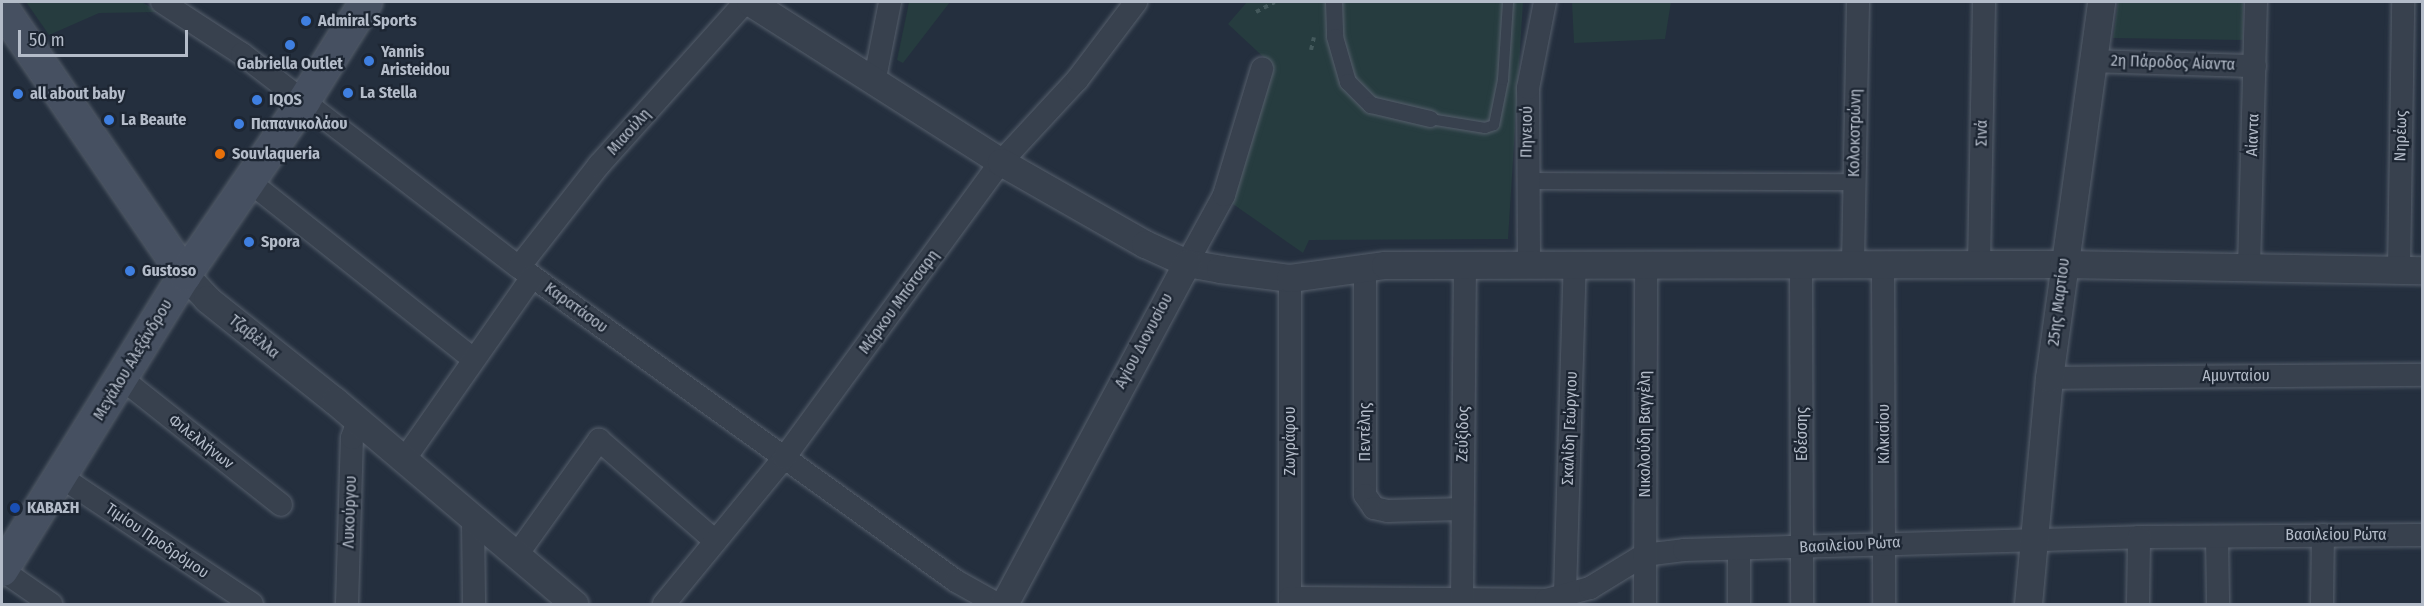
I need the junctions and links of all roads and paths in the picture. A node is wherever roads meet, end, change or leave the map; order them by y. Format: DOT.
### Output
graph roads {
  1 [pos="162,2"];
  2 [pos="366,2"];
  3 [pos="745,2"];
  4 [pos="750,2"];
  5 [pos="890,2"];
  6 [pos="1136,2"];
  7 [pos="1275,2"];
  8 [pos="1334,2"];
  9 [pos="1508,2"];
  10 [pos="1545,2"];
  11 [pos="1858,2"];
  12 [pos="1984,2"];
  13 [pos="2101,2"];
  14 [pos="2256,2"];
  15 [pos="2403,2"];
  16 [pos="2,4"];
  17 [pos="192,9"];
  18 [pos="1256,12"];
  19 [pos="2092,61"];
  20 [pos="2255,66"];
  21 [pos="1262,69"];
  22 [pos="874,83"];
  23 [pos="304,101"];
  24 [pos="1430,119"];
  25 [pos="1001,162"];
  26 [pos="1527,181"];
  27 [pos="250,182"];
  28 [pos="1854,182"];
  29 [pos="1187,263"];
  30 [pos="1465,264"];
  31 [pos="1529,264"];
  32 [pos="1575,264"];
  33 [pos="1646,264"];
  34 [pos="1801,264"];
  35 [pos="1853,264"];
  36 [pos="1883,264"];
  37 [pos="1980,264"];
  38 [pos="2063,264"];
  39 [pos="1365,266"];
  40 [pos="2249,268"];
  41 [pos="2411,270"];
  42 [pos="525,272"];
  43 [pos="185,275"];
  44 [pos="1290,278"];
  45 [pos="473,359"];
  46 [pos="2422,375"];
  47 [pos="121,378"];
  48 [pos="2049,378"];
  49 [pos="358,421"];
  50 [pos="784,458"];
  51 [pos="404,460"];
  52 [pos="63,478"];
  53 [pos="281,505"];
  54 [pos="1461,509"];
  55 [pos="473,520"];
  56 [pos="2323,535"];
  57 [pos="2422,535"];
  58 [pos="2139,537"];
  59 [pos="2217,537"];
  60 [pos="2033,539"];
  61 [pos="715,541"];
  62 [pos="1884,543"];
  63 [pos="1802,548"];
  64 [pos="1739,549"];
  65 [pos="1644,555"];
  66 [pos="516,556"];
  67 [pos="2,570"];
  68 [pos="1565,593"];
  69 [pos="1290,601"];
  70 [pos="1462,602"];
  71 [pos="51,604"];
  72 [pos="252,604"];
  73 [pos="347,604"];
  74 [pos="474,604"];
  75 [pos="574,604"];
  76 [pos="664,604"];
  77 [pos="997,604"];
  78 [pos="1004,604"];
  79 [pos="1645,604"];
  80 [pos="1739,604"];
  81 [pos="1802,604"];
  82 [pos="1884,604"];
  83 [pos="2028,604"];
  84 [pos="2138,604"];
  85 [pos="2218,604"];
  86 [pos="2322,604"];
  1 -- 17 [label="street, Καρατάσου"];
  2 -- 23 [label="main road, Μεγάλου Αλεξάνδρου"];
  3 -- 42 [label="street, Μιαούλη"];
  4 -- 22 [label="street"];
  5 -- 22 [label="street"];
  6 -- 25 [label="street, Μάρκου Μπότσαρη"];
  7 -- 18 [label="path"];
  8 -- 24 [label="street"];
  9 -- 24 [label="lane"];
  10 -- 26 [label="street, Πηνειού"];
  11 -- 28 [label="street, Κολοκοτρώνη"];
  12 -- 37 [label="street, Σινά"];
  13 -- 19 [label="street, 25ης Μαρτίου"];
  14 -- 20 [label="street, Αίαντα"];
  15 -- 41 [label="street, Νηρέως"];
  16 -- 43 [label="main road, Τζαβέλλα"];
  17 -- 23 [label="street, Καρατάσου"];
  19 -- 20 [label="street, 2η Πάροδος Αίαντα"];
  19 -- 38 [label="street, 25ης Μαρτίου"];
  20 -- 40 [label="street, Αίαντα"];
  21 -- 29 [label="street, Αγίου Διονυσίου"];
  22 -- 25 [label="street"];
  23 -- 27 [label="main road, Μεγάλου Αλεξάνδρου"];
  23 -- 42 [label="street, Καρατάσου"];
  25 -- 29 [label="street"];
  25 -- 50 [label="street, Μάρκου Μπότσαρη"];
  26 -- 28 [label="street"];
  26 -- 31 [label="street, Πηνειού"];
  27 -- 43 [label="main road, Μεγάλου Αλεξάνδρου"];
  27 -- 45 [label="street"];
  28 -- 35 [label="street, Κολοκοτρώνη"];
  29 -- 44 [label="street"];
  29 -- 78 [label="street, Αγίου Διονυσίου"];
  30 -- 31 [label="street"];
  30 -- 39 [label="street"];
  30 -- 54 [label="street, Ζεύξιδος"];
  31 -- 32 [label="street"];
  32 -- 33 [label="street"];
  32 -- 68 [label="street, Σκαλίδη Γεώργιου"];
  33 -- 34 [label="street"];
  33 -- 65 [label="street, Νικολούδη Βαγγέλη"];
  34 -- 35 [label="street"];
  34 -- 63 [label="street, Εδέσσης"];
  35 -- 36 [label="street"];
  36 -- 37 [label="street"];
  36 -- 62 [label="street, Κιλκισίου"];
  37 -- 38 [label="street"];
  38 -- 40 [label="street"];
  38 -- 48 [label="street, 25ης Μαρτίου"];
  39 -- 44 [label="street"];
  39 -- 54 [label="street, Πεντέλης"];
  40 -- 41 [label="street"];
  42 -- 45 [label="street, Μιαούλη"];
  42 -- 50 [label="street, Καρατάσου"];
  43 -- 47 [label="main road, Μεγάλου Αλεξάνδρου"];
  43 -- 49 [label="street, Τζαβέλλα"];
  44 -- 69 [label="street, Ζωγράφου"];
  45 -- 51 [label="street, Μιαούλη"];
  46 -- 48 [label="street, Αμυνταίου"];
  47 -- 52 [label="main road, Μεγάλου Αλεξάνδρου"];
  47 -- 53 [label="street, Φιλελλήνων"];
  48 -- 60 [label="street, 25ης Μαρτίου"];
  49 -- 51 [label="street, Τζαβέλλα"];
  49 -- 73 [label="street, Λυκούργου"];
  50 -- 61 [label="street, Μάρκου Μπότσαρη"];
  50 -- 77 [label="street, Καρατάσου"];
  51 -- 55 [label="street, Τζαβέλλα"];
  52 -- 67 [label="main road, Μεγάλου Αλεξάνδρου"];
  52 -- 72 [label="street, Τιμίου Προδρόμου"];
  54 -- 70 [label="street, Ζεύξιδος"];
  55 -- 66 [label="street, Τζαβέλλα"];
  55 -- 74 [label="street"];
  56 -- 57 [label="street, Βασιλείου Ρώτα"];
  56 -- 59 [label="street, Βασιλείου Ρώτα"];
  56 -- 86 [label="street"];
  58 -- 59 [label="street, Βασιλείου Ρώτα"];
  58 -- 60 [label="street, Βασιλείου Ρώτα"];
  58 -- 84 [label="street"];
  59 -- 85 [label="street"];
  60 -- 62 [label="street, Βασιλείου Ρώτα"];
  60 -- 83 [label="street, 25ης Μαρτίου"];
  61 -- 66 [label="street"];
  61 -- 76 [label="street, Μάρκου Μπότσαρη"];
  62 -- 63 [label="street, Βασιλείου Ρώτα"];
  62 -- 82 [label="street, Κιλκισίου"];
  63 -- 64 [label="street, Βασιλείου Ρώτα"];
  63 -- 81 [label="street, Εδέσσης"];
  64 -- 65 [label="street, Βασιλείου Ρώτα"];
  64 -- 80 [label="street"];
  65 -- 68 [label="street, Βασιλείου Ρώτα"];
  65 -- 79 [label="street, Νικολούδη Βαγγέλη"];
  66 -- 75 [label="street, Τζαβέλλα"];
  67 -- 71 [label="street"];
  68 -- 70 [label="street, Βασιλείου Ρώτα"];
  69 -- 70 [label="street, Βασιλείου Ρώτα"];
}
